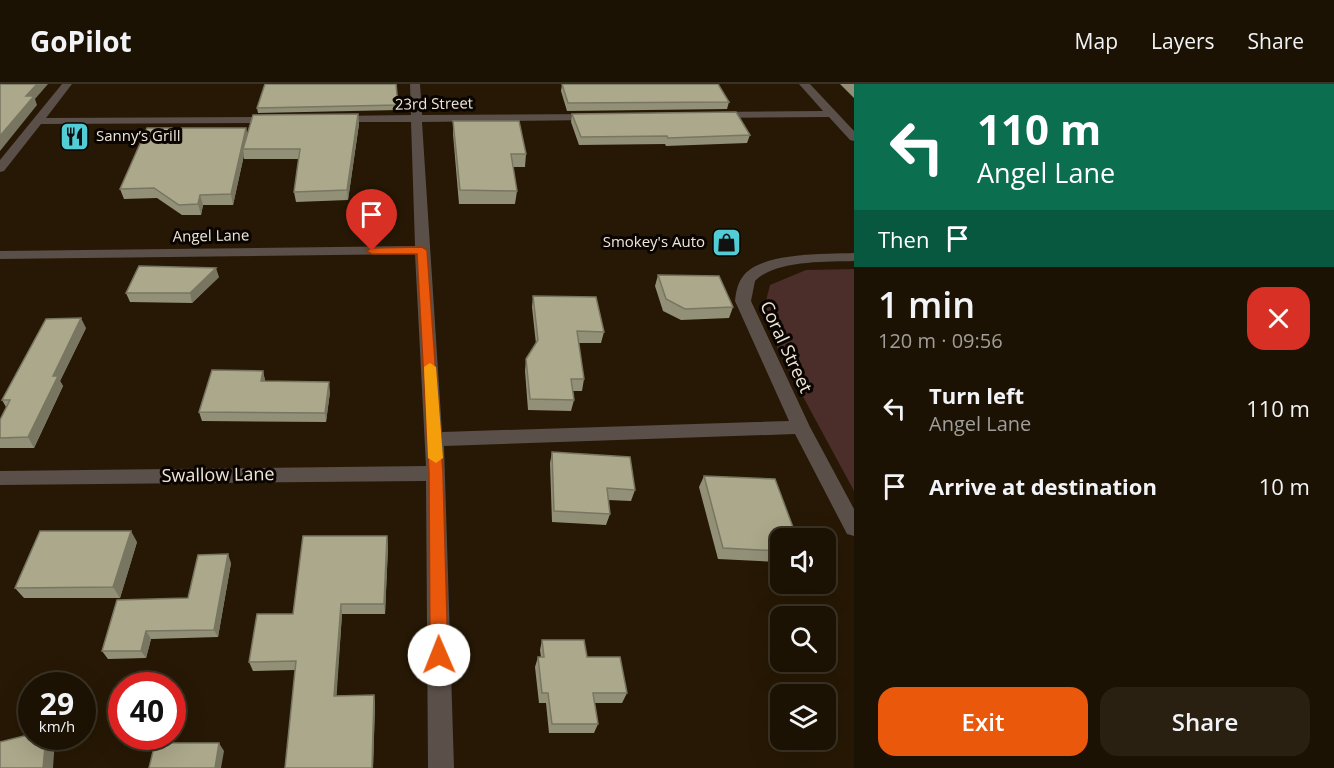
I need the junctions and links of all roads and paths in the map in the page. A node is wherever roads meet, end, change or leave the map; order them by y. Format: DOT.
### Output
graph roads {
  1 [pos="68,84"];
  2 [pos="415,84"];
  3 [pos="804,84"];
  4 [pos="831,114"];
  5 [pos="703,116"];
  6 [pos="609,117"];
  7 [pos="327,119"];
  8 [pos="417,119"];
  9 [pos="291,120"];
  10 [pos="39,121"];
  11 [pos="854,138"];
  12 [pos="0,168"];
  13 [pos="422,250"];
  14 [pos="0,255"];
  15 [pos="854,257"];
  16 [pos="801,427"];
  17 [pos="435,439"];
  18 [pos="436,473"];
  19 [pos="0,478"];
  20 [pos="854,528"];
  21 [pos="441,768"];
  1 -- 10 [label="street"];
  2 -- 8 [label="street"];
  3 -- 4 [label="street"];
  4 -- 5 [label="street"];
  4 -- 11 [label="street"];
  6 -- 8 [label="street, 23rd Street"];
  7 -- 8 [label="street, 23rd Street"];
  8 -- 13 [label="street"];
  9 -- 10 [label="street"];
  10 -- 12 [label="street"];
  13 -- 14 [label="street, Angel Lane"];
  13 -- 17 [label="street"];
  15 -- 16 [label="street, Coral Street"];
  16 -- 17 [label="street"];
  16 -- 20 [label="street, Coral Street"];
  17 -- 18 [label="street"];
  18 -- 19 [label="street, Swallow Lane"];
  18 -- 21 [label="street"];
}
